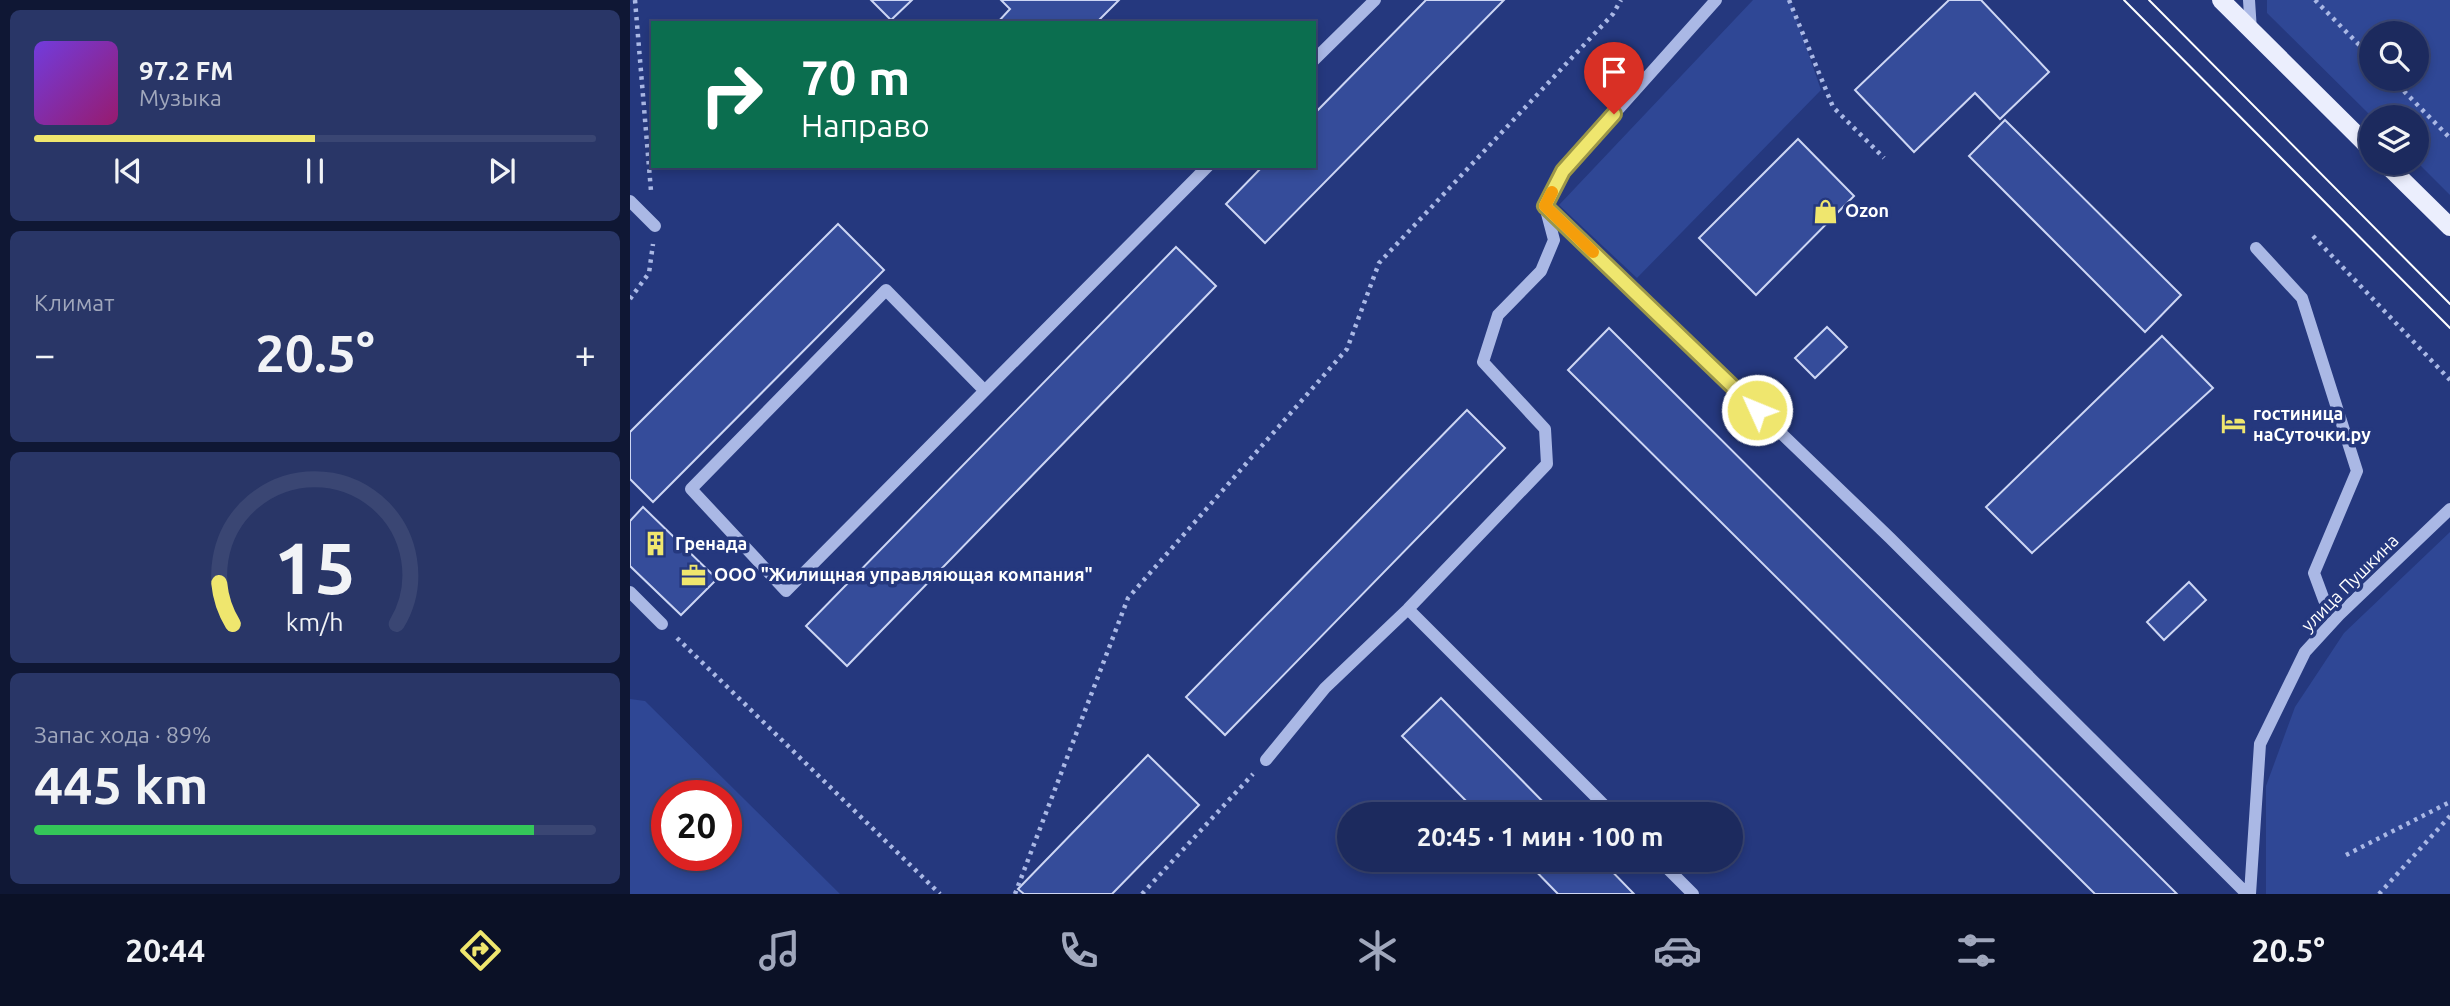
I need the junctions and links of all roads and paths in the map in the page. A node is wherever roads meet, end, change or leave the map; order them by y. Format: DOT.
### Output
graph roads {
  1 [pos="635,0"];
  2 [pos="1375,0"];
  3 [pos="1621,0"];
  4 [pos="1716,0"];
  5 [pos="1789,0"];
  6 [pos="2221,0"];
  7 [pos="2249,0"];
  8 [pos="2315,0"];
  9 [pos="2251,31"];
  10 [pos="2359,45"];
  11 [pos="1316,58"];
  12 [pos="2404,91"];
  13 [pos="2359,137"];
  14 [pos="2450,138"];
  15 [pos="1884,159"];
  16 [pos="1206,168"];
  17 [pos="2397,175"];
  18 [pos="630,201"];
  19 [pos="1545,206"];
  20 [pos="654,226"];
  21 [pos="2450,227"];
  22 [pos="2313,236"];
  23 [pos="2256,248"];
  24 [pos="630,299"];
  25 [pos="2450,380"];
  26 [pos="984,390"];
  27 [pos="2450,509"];
  28 [pos="630,593"];
  29 [pos="1408,608"];
  30 [pos="2339,615"];
  31 [pos="662,624"];
  32 [pos="1266,760"];
  33 [pos="1601,802"];
  34 [pos="2450,802"];
  35 [pos="2450,816"];
  36 [pos="2346,855"];
  37 [pos="1671,872"];
  38 [pos="940,894"];
  39 [pos="1016,894"];
  40 [pos="1142,894"];
  41 [pos="1693,894"];
  42 [pos="2248,894"];
  43 [pos="2379,894"];
  1 -- 20 [label="path"];
  2 -- 11 [label="street"];
  3 -- 39 [label="path"];
  4 -- 19 [label="street"];
  5 -- 15 [label="path"];
  6 -- 9 [label="main road"];
  7 -- 9 [label="street"];
  8 -- 10 [label="path"];
  9 -- 13 [label="main road"];
  12 -- 14 [label="path"];
  16 -- 26 [label="street"];
  17 -- 21 [label="main road"];
  18 -- 20 [label="street"];
  19 -- 29 [label="street"];
  19 -- 42 [label="street"];
  20 -- 24 [label="path"];
  22 -- 25 [label="path"];
  23 -- 30 [label="street"];
  26 -- 26 [label="street"];
  27 -- 30 [label="street, улица Пушкина"];
  28 -- 31 [label="street"];
  29 -- 32 [label="street"];
  29 -- 33 [label="street"];
  30 -- 42 [label="street, улица Пушкина"];
  31 -- 38 [label="path"];
  32 -- 40 [label="path"];
  34 -- 36 [label="path"];
  35 -- 43 [label="path"];
  37 -- 41 [label="street"];
}
